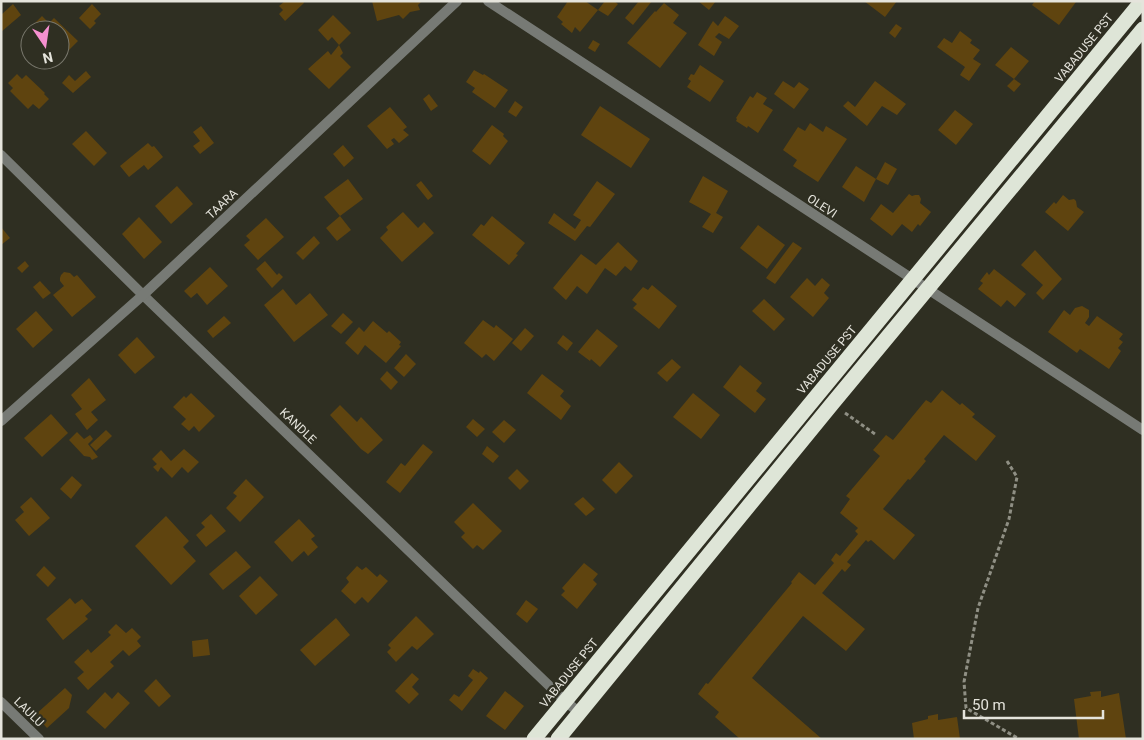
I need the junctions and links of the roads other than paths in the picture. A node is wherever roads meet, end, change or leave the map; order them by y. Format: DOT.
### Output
graph roads {
  1 [pos="457,1"];
  2 [pos="488,1"];
  3 [pos="1142,1"];
  4 [pos="1143,29"];
  5 [pos="1,155"];
  6 [pos="913,280"];
  7 [pos="928,289"];
  8 [pos="144,295"];
  9 [pos="1,421"];
  10 [pos="1143,430"];
  11 [pos="565,701"];
  12 [pos="1,702"];
  13 [pos="580,713"];
  14 [pos="38,739"];
  15 [pos="534,739"];
  16 [pos="558,739"];
  1 -- 8 [label="street, TAARA"];
  2 -- 6 [label="street, OLEVI"];
  3 -- 6 [label="highway, VABADUSE PST"];
  4 -- 7 [label="highway"];
  5 -- 8 [label="street, KANDLE"];
  6 -- 7 [label="street, OLEVI"];
  6 -- 11 [label="highway, VABADUSE PST"];
  7 -- 10 [label="street, OLEVI"];
  7 -- 13 [label="highway"];
  8 -- 9 [label="street, TAARA"];
  8 -- 11 [label="street, KANDLE"];
  11 -- 13 [label="street, KANDLE"];
  11 -- 15 [label="highway, VABADUSE PST"];
  12 -- 14 [label="street, LAULU"];
  13 -- 16 [label="highway"];
}
